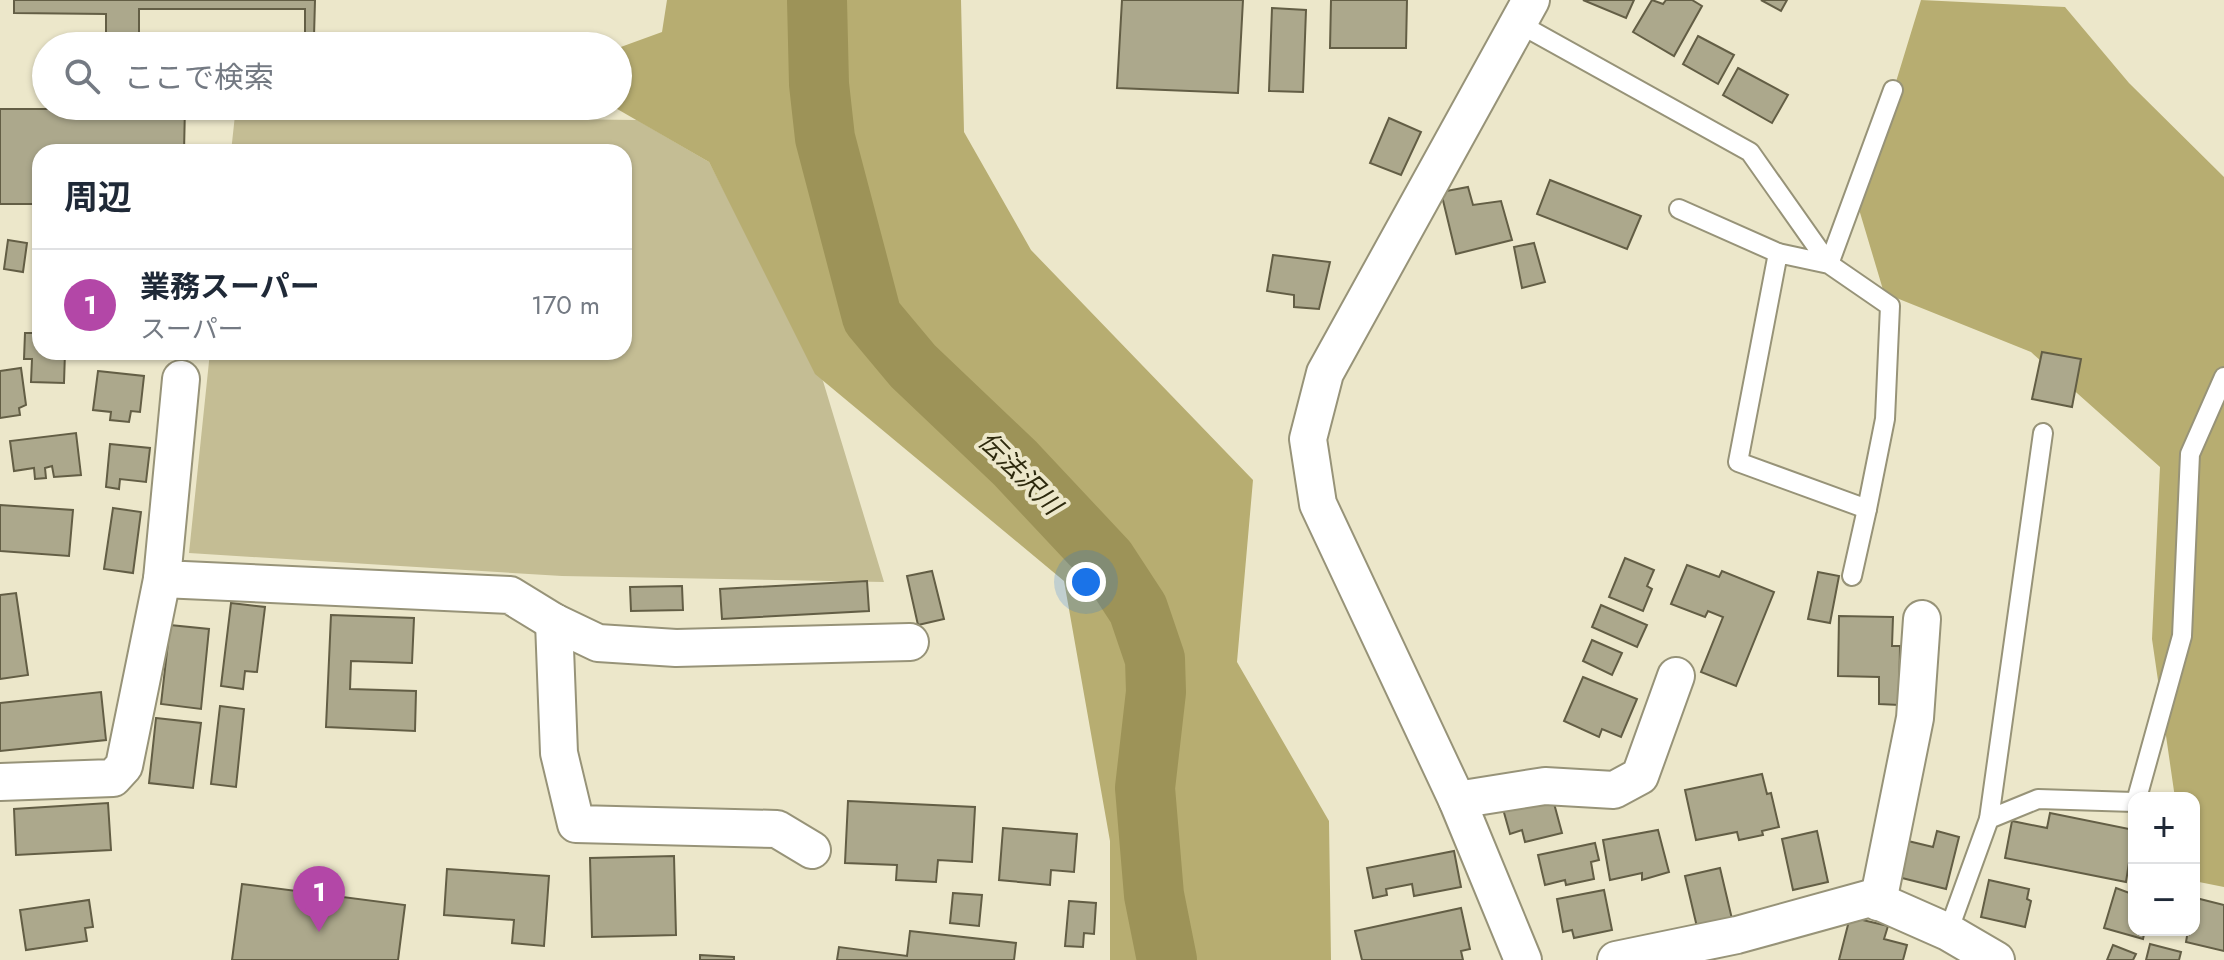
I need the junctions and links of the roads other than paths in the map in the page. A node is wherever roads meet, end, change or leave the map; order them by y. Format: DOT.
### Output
graph roads {
  1 [pos="1524,12"];
  2 [pos="1893,90"];
  3 [pos="1679,209"];
  4 [pos="1778,253"];
  5 [pos="1829,264"];
  6 [pos="2224,377"];
  7 [pos="181,379"];
  8 [pos="2043,433"];
  9 [pos="1867,509"];
  10 [pos="1852,576"];
  11 [pos="162,579"];
  12 [pos="1922,619"];
  13 [pos="554,622"];
  14 [pos="910,642"];
  15 [pos="1676,676"];
  16 [pos="0,782"];
  17 [pos="2137,792"];
  18 [pos="1457,800"];
  19 [pos="2128,800"];
  20 [pos="1989,819"];
  21 [pos="812,850"];
  22 [pos="1878,902"];
  23 [pos="1948,932"];
  24 [pos="1523,960"];
  25 [pos="1616,960"];
  26 [pos="1996,960"];
  1 -- 5 [label="lane"];
  1 -- 18 [label="street"];
  2 -- 5 [label="lane"];
  3 -- 4 [label="lane"];
  4 -- 5 [label="lane"];
  4 -- 9 [label="lane"];
  5 -- 9 [label="lane"];
  6 -- 17 [label="lane"];
  7 -- 11 [label="street"];
  8 -- 20 [label="lane"];
  9 -- 10 [label="lane"];
  11 -- 13 [label="street"];
  11 -- 16 [label="street"];
  12 -- 22 [label="street"];
  13 -- 14 [label="street"];
  13 -- 21 [label="street"];
  15 -- 18 [label="street"];
  18 -- 24 [label="street"];
  19 -- 20 [label="lane"];
  20 -- 23 [label="lane"];
  22 -- 23 [label="street"];
  22 -- 25 [label="street"];
  23 -- 26 [label="street"];
}
